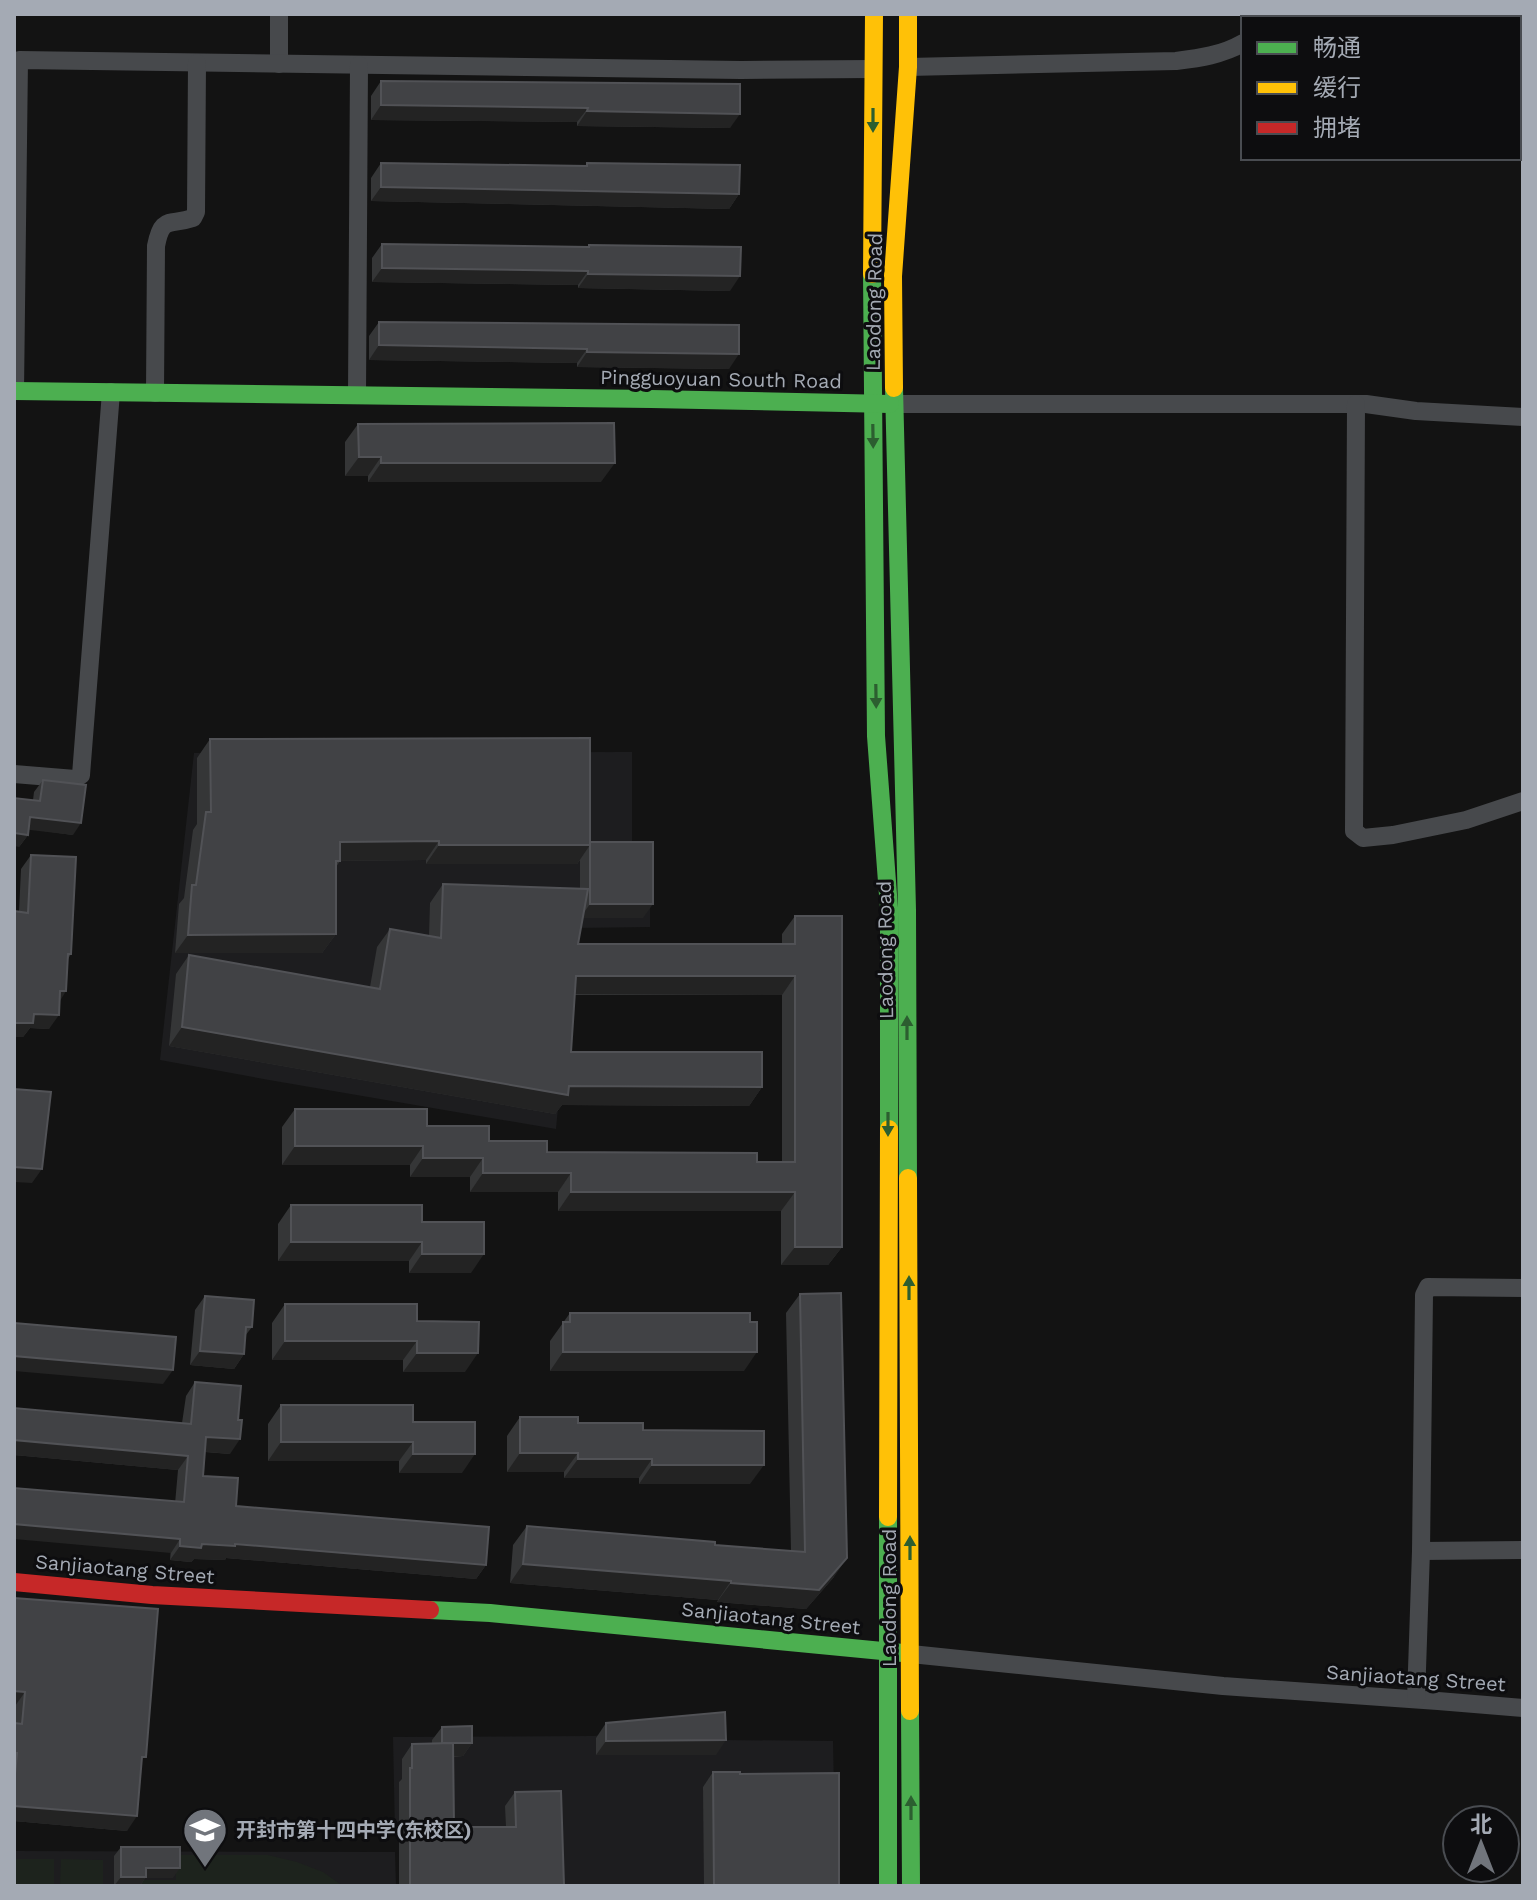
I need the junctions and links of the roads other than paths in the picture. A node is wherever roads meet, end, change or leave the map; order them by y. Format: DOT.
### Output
graph roads {
  1 [pos="279,14"];
  2 [pos="874,14"];
  3 [pos="908,14"];
  4 [pos="1241,44"];
  5 [pos="197,63"];
  6 [pos="279,64"];
  7 [pos="359,65"];
  8 [pos="908,67"];
  9 [pos="873,69"];
  10 [pos="14,391"];
  11 [pos="111,392"];
  12 [pos="155,393"];
  13 [pos="357,395"];
  14 [pos="873,404"];
  15 [pos="894,404"];
  16 [pos="1356,404"];
  17 [pos="1523,417"];
  18 [pos="14,774"];
  19 [pos="1523,801"];
  20 [pos="1523,1288"];
  21 [pos="1523,1550"];
  22 [pos="1421,1551"];
  23 [pos="14,1582"];
  24 [pos="889,1652"];
  25 [pos="911,1654"];
  26 [pos="1416,1699"];
  27 [pos="1523,1708"];
  28 [pos="888,1886"];
  29 [pos="911,1886"];
  1 -- 6 [label="street"];
  2 -- 9 [label="street, Laodong Road"];
  3 -- 8 [label="street, Laodong Road"];
  4 -- 8 [label="street"];
  5 -- 6 [label="street"];
  5 -- 10 [label="street"];
  5 -- 12 [label="street"];
  6 -- 7 [label="street"];
  7 -- 9 [label="street"];
  7 -- 13 [label="street"];
  8 -- 15 [label="street, Laodong Road"];
  9 -- 14 [label="street, Laodong Road, one-way"];
  10 -- 11 [label="street, Pingguoyuan South Road"];
  11 -- 12 [label="street, Pingguoyuan South Road"];
  11 -- 18 [label="street"];
  12 -- 13 [label="street, Pingguoyuan South Road"];
  13 -- 14 [label="street, Pingguoyuan South Road"];
  14 -- 15 [label="street, Pingguoyuan South Road"];
  14 -- 24 [label="street, Laodong Road, one-way"];
  15 -- 16 [label="street, Pingguoyuan South Road"];
  25 -- 15 [label="street, Laodong Road, one-way"];
  16 -- 17 [label="street, Pingguoyuan South Road"];
  16 -- 19 [label="street"];
  20 -- 22 [label="street"];
  21 -- 22 [label="street"];
  22 -- 26 [label="street"];
  23 -- 24 [label="street, Sanjiaotang Street"];
  24 -- 25 [label="street, Sanjiaotang Street"];
  24 -- 28 [label="street, Laodong Road"];
  25 -- 26 [label="street, Sanjiaotang Street"];
  29 -- 25 [label="street, Laodong Road, one-way"];
  26 -- 27 [label="street, Sanjiaotang Street"];
}
